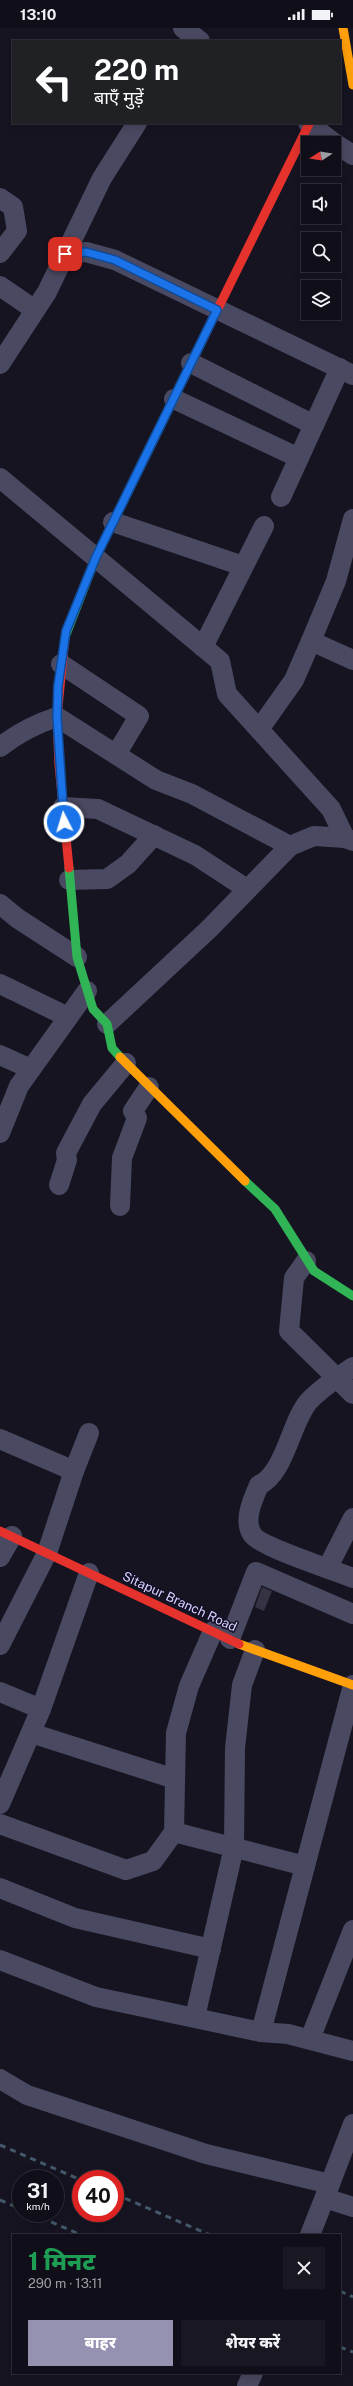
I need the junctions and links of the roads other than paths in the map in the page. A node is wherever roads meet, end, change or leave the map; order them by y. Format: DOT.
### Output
graph roads {
  1 [pos="343,28"];
  2 [pos="353,86"];
  3 [pos="136,124"];
  4 [pos="308,124"];
  5 [pos="324,136"];
  6 [pos="341,147"];
  7 [pos="353,155"];
  8 [pos="0,198"];
  9 [pos="0,253"];
  10 [pos="65,254"];
  11 [pos="0,286"];
  12 [pos="35,310"];
  13 [pos="217,310"];
  14 [pos="191,363"];
  15 [pos="0,364"];
  16 [pos="346,372"];
  17 [pos="174,399"];
  18 [pos="314,424"];
  19 [pos="299,458"];
  20 [pos="0,478"];
  21 [pos="281,497"];
  22 [pos="353,519"];
  23 [pos="113,522"];
  24 [pos="264,526"];
  25 [pos="96,557"];
  26 [pos="244,566"];
  27 [pos="311,641"];
  28 [pos="203,646"];
  29 [pos="353,660"];
  30 [pos="61,664"];
  31 [pos="57,717"];
  32 [pos="260,728"];
  33 [pos="0,747"];
  34 [pos="117,753"];
  35 [pos="63,807"];
  36 [pos="154,835"];
  37 [pos="349,839"];
  38 [pos="290,846"];
  39 [pos="69,880"];
  40 [pos="247,889"];
  41 [pos="0,904"];
  42 [pos="77,957"];
  43 [pos="0,984"];
  44 [pos="87,991"];
  45 [pos="68,1017"];
  46 [pos="107,1024"];
  47 [pos="0,1055"];
  48 [pos="126,1063"];
  49 [pos="31,1069"];
  50 [pos="149,1087"];
  51 [pos="0,1133"];
  52 [pos="59,1185"];
  53 [pos="120,1206"];
  54 [pos="306,1261"];
  55 [pos="353,1296"];
  56 [pos="345,1372"];
  57 [pos="353,1394"];
  58 [pos="89,1433"];
  59 [pos="0,1439"];
  60 [pos="74,1471"];
  61 [pos="353,1518"];
  62 [pos="6,1533"];
  63 [pos="47,1553"];
  64 [pos="0,1557"];
  65 [pos="328,1567"];
  66 [pos="89,1573"];
  67 [pos="353,1578"];
  68 [pos="353,1614"];
  69 [pos="222,1635"];
  70 [pos="0,1645"];
  71 [pos="255,1650"];
  72 [pos="353,1685"];
  73 [pos="0,1692"];
  74 [pos="41,1709"];
  75 [pos="31,1733"];
  76 [pos="175,1778"];
  77 [pos="2,1792"];
  78 [pos="0,1824"];
  79 [pos="174,1832"];
  80 [pos="234,1847"];
  81 [pos="305,1866"];
  82 [pos="0,1888"];
  83 [pos="353,1930"];
  84 [pos="211,1949"];
  85 [pos="0,1960"];
  86 [pos="195,2017"];
  87 [pos="261,2032"];
  88 [pos="310,2040"];
  89 [pos="353,2051"];
  90 [pos="0,2079"];
  91 [pos="353,2124"];
  92 [pos="328,2191"];
  93 [pos="353,2207"];
  94 [pos="310,2234"];
  95 [pos="253,2374"];
  96 [pos="247,2386"];
  1 -- 2 [label="street"];
  3 -- 10 [label="street"];
  4 -- 5 [label="street"];
  4 -- 13 [label="street"];
  6 -- 7 [label="street"];
  8 -- 9 [label="street"];
  10 -- 12 [label="street"];
  10 -- 13 [label="street"];
  11 -- 12 [label="street"];
  12 -- 15 [label="street"];
  13 -- 14 [label="street"];
  13 -- 16 [label="street"];
  14 -- 17 [label="street"];
  14 -- 18 [label="street"];
  16 -- 18 [label="street"];
  17 -- 19 [label="street"];
  17 -- 23 [label="street"];
  18 -- 19 [label="street"];
  19 -- 21 [label="street"];
  20 -- 25 [label="street"];
  22 -- 27 [label="street"];
  23 -- 25 [label="street"];
  23 -- 26 [label="street"];
  24 -- 26 [label="street"];
  25 -- 28 [label="street"];
  25 -- 30 [label="street"];
  26 -- 28 [label="street"];
  27 -- 29 [label="street"];
  27 -- 32 [label="street"];
  28 -- 32 [label="street"];
  30 -- 31 [label="street"];
  30 -- 34 [label="street"];
  31 -- 33 [label="street"];
  31 -- 34 [label="street"];
  31 -- 35 [label="street"];
  32 -- 37 [label="street"];
  34 -- 38 [label="street"];
  35 -- 36 [label="street"];
  35 -- 39 [label="street"];
  36 -- 39 [label="street"];
  36 -- 40 [label="street"];
  37 -- 38 [label="street"];
  38 -- 40 [label="street"];
  39 -- 42 [label="street"];
  40 -- 46 [label="street"];
  41 -- 42 [label="street"];
  42 -- 44 [label="street"];
  43 -- 45 [label="street"];
  44 -- 45 [label="street"];
  44 -- 46 [label="street"];
  45 -- 49 [label="street"];
  46 -- 48 [label="street"];
  47 -- 49 [label="street"];
  48 -- 50 [label="street"];
  48 -- 52 [label="street"];
  49 -- 51 [label="street"];
  50 -- 53 [label="street"];
  50 -- 54 [label="street"];
  54 -- 55 [label="street"];
  54 -- 56 [label="street"];
  56 -- 57 [label="street"];
  56 -- 65 [label="street"];
  58 -- 60 [label="street"];
  59 -- 60 [label="street"];
  60 -- 63 [label="street"];
  61 -- 65 [label="street"];
  62 -- 63 [label="street, Sitapur Branch Road"];
  62 -- 64 [label="street"];
  63 -- 66 [label="street, Sitapur Branch Road"];
  63 -- 70 [label="street"];
  65 -- 67 [label="street"];
  66 -- 69 [label="street, Sitapur Branch Road"];
  66 -- 74 [label="street"];
  68 -- 69 [label="street"];
  69 -- 71 [label="street, Sitapur Branch Road"];
  69 -- 76 [label="street"];
  71 -- 72 [label="street, Sitapur Branch Road"];
  71 -- 80 [label="street"];
  72 -- 81 [label="street"];
  73 -- 74 [label="street"];
  74 -- 75 [label="street"];
  75 -- 76 [label="street"];
  75 -- 77 [label="street"];
  76 -- 79 [label="street"];
  78 -- 79 [label="street"];
  79 -- 80 [label="street"];
  80 -- 81 [label="street"];
  80 -- 84 [label="street"];
  81 -- 87 [label="street"];
  82 -- 84 [label="street"];
  83 -- 88 [label="street"];
  84 -- 86 [label="street"];
  85 -- 86 [label="street"];
  86 -- 87 [label="street"];
  87 -- 88 [label="street"];
  88 -- 89 [label="street"];
  90 -- 92 [label="street"];
  91 -- 92 [label="street"];
  92 -- 93 [label="street"];
  92 -- 94 [label="street"];
  95 -- 96 [label="street"];
}
